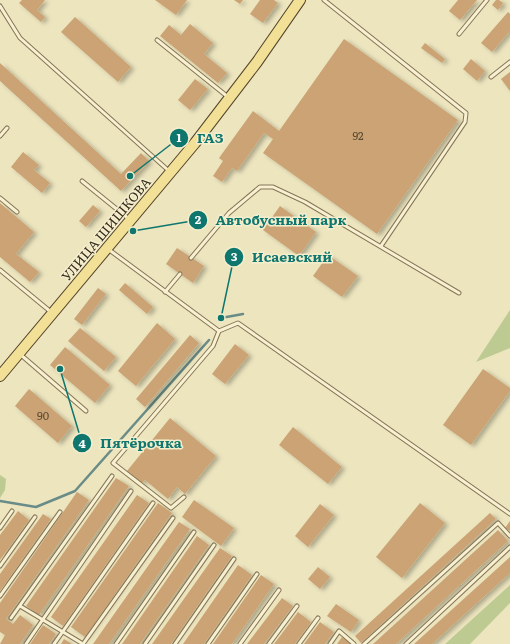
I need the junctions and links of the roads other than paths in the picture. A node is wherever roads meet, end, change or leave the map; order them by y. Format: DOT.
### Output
graph roads {
  1 [pos="300,0"];
  2 [pos="324,0"];
  3 [pos="487,0"];
  4 [pos="0,6"];
  5 [pos="459,34"];
  6 [pos="157,40"];
  7 [pos="510,62"];
  8 [pos="491,77"];
  9 [pos="230,98"];
  10 [pos="7,128"];
  11 [pos="0,136"];
  12 [pos="171,172"];
  13 [pos="82,181"];
  14 [pos="0,198"];
  15 [pos="17,212"];
  16 [pos="130,220"];
  17 [pos="382,246"];
  18 [pos="107,248"];
  19 [pos="191,258"];
  20 [pos="0,270"];
  21 [pos="180,274"];
  22 [pos="165,292"];
  23 [pos="459,293"];
  24 [pos="52,313"];
  25 [pos="219,331"];
  26 [pos="19,353"];
  27 [pos="0,376"];
  28 [pos="86,411"];
  29 [pos="112,476"];
  30 [pos="131,491"];
  31 [pos="184,497"];
  32 [pos="153,503"];
  33 [pos="12,511"];
  34 [pos="60,512"];
  35 [pos="510,514"];
  36 [pos="35,517"];
  37 [pos="173,518"];
  38 [pos="0,528"];
  39 [pos="194,532"];
  40 [pos="510,536"];
  41 [pos="214,545"];
  42 [pos="510,547"];
  43 [pos="234,559"];
  44 [pos="0,566"];
  45 [pos="257,574"];
  46 [pos="279,590"];
  47 [pos="0,596"];
  48 [pos="20,606"];
  49 [pos="297,606"];
  50 [pos="12,618"];
  51 [pos="318,618"];
  52 [pos="42,621"];
  53 [pos="63,631"];
  54 [pos="26,644"];
  55 [pos="54,644"];
  56 [pos="83,644"];
  57 [pos="116,644"];
  58 [pos="146,644"];
  59 [pos="175,644"];
  60 [pos="208,644"];
  61 [pos="240,644"];
  62 [pos="269,644"];
  63 [pos="299,644"];
  64 [pos="330,644"];
  65 [pos="354,644"];
  66 [pos="364,644"];
  67 [pos="406,644"];
  1 -- 9 [label="main road, УЛИЦА ШИШКОВА"];
  2 -- 17 [label="lane"];
  3 -- 5 [label="lane"];
  4 -- 12 [label="lane"];
  6 -- 9 [label="lane"];
  7 -- 8 [label="lane"];
  9 -- 12 [label="main road, УЛИЦА ШИШКОВА"];
  10 -- 11 [label="lane"];
  12 -- 16 [label="main road, УЛИЦА ШИШКОВА"];
  13 -- 16 [label="lane"];
  14 -- 15 [label="lane"];
  16 -- 18 [label="main road, УЛИЦА ШИШКОВА"];
  17 -- 19 [label="lane"];
  17 -- 23 [label="lane"];
  18 -- 22 [label="lane"];
  18 -- 24 [label="main road, УЛИЦА ШИШКОВА"];
  20 -- 24 [label="lane"];
  21 -- 22 [label="lane"];
  22 -- 25 [label="lane"];
  24 -- 26 [label="main road, УЛИЦА ШИШКОВА"];
  25 -- 31 [label="lane"];
  25 -- 35 [label="lane"];
  26 -- 27 [label="main road, УЛИЦА ШИШКОВА"];
  26 -- 28 [label="lane"];
  29 -- 48 [label="lane"];
  30 -- 52 [label="lane"];
  32 -- 53 [label="lane"];
  33 -- 38 [label="lane"];
  34 -- 47 [label="lane"];
  36 -- 44 [label="lane"];
  37 -- 56 [label="lane"];
  39 -- 57 [label="lane"];
  40 -- 66 [label="lane"];
  41 -- 58 [label="lane"];
  42 -- 67 [label="lane"];
  43 -- 59 [label="lane"];
  45 -- 60 [label="lane"];
  46 -- 61 [label="lane"];
  48 -- 50 [label="lane"];
  48 -- 52 [label="lane"];
  49 -- 62 [label="lane"];
  51 -- 63 [label="lane"];
  52 -- 53 [label="lane"];
  52 -- 54 [label="lane"];
  53 -- 55 [label="lane"];
  53 -- 56 [label="lane"];
  64 -- 65 [label="lane"];
}
